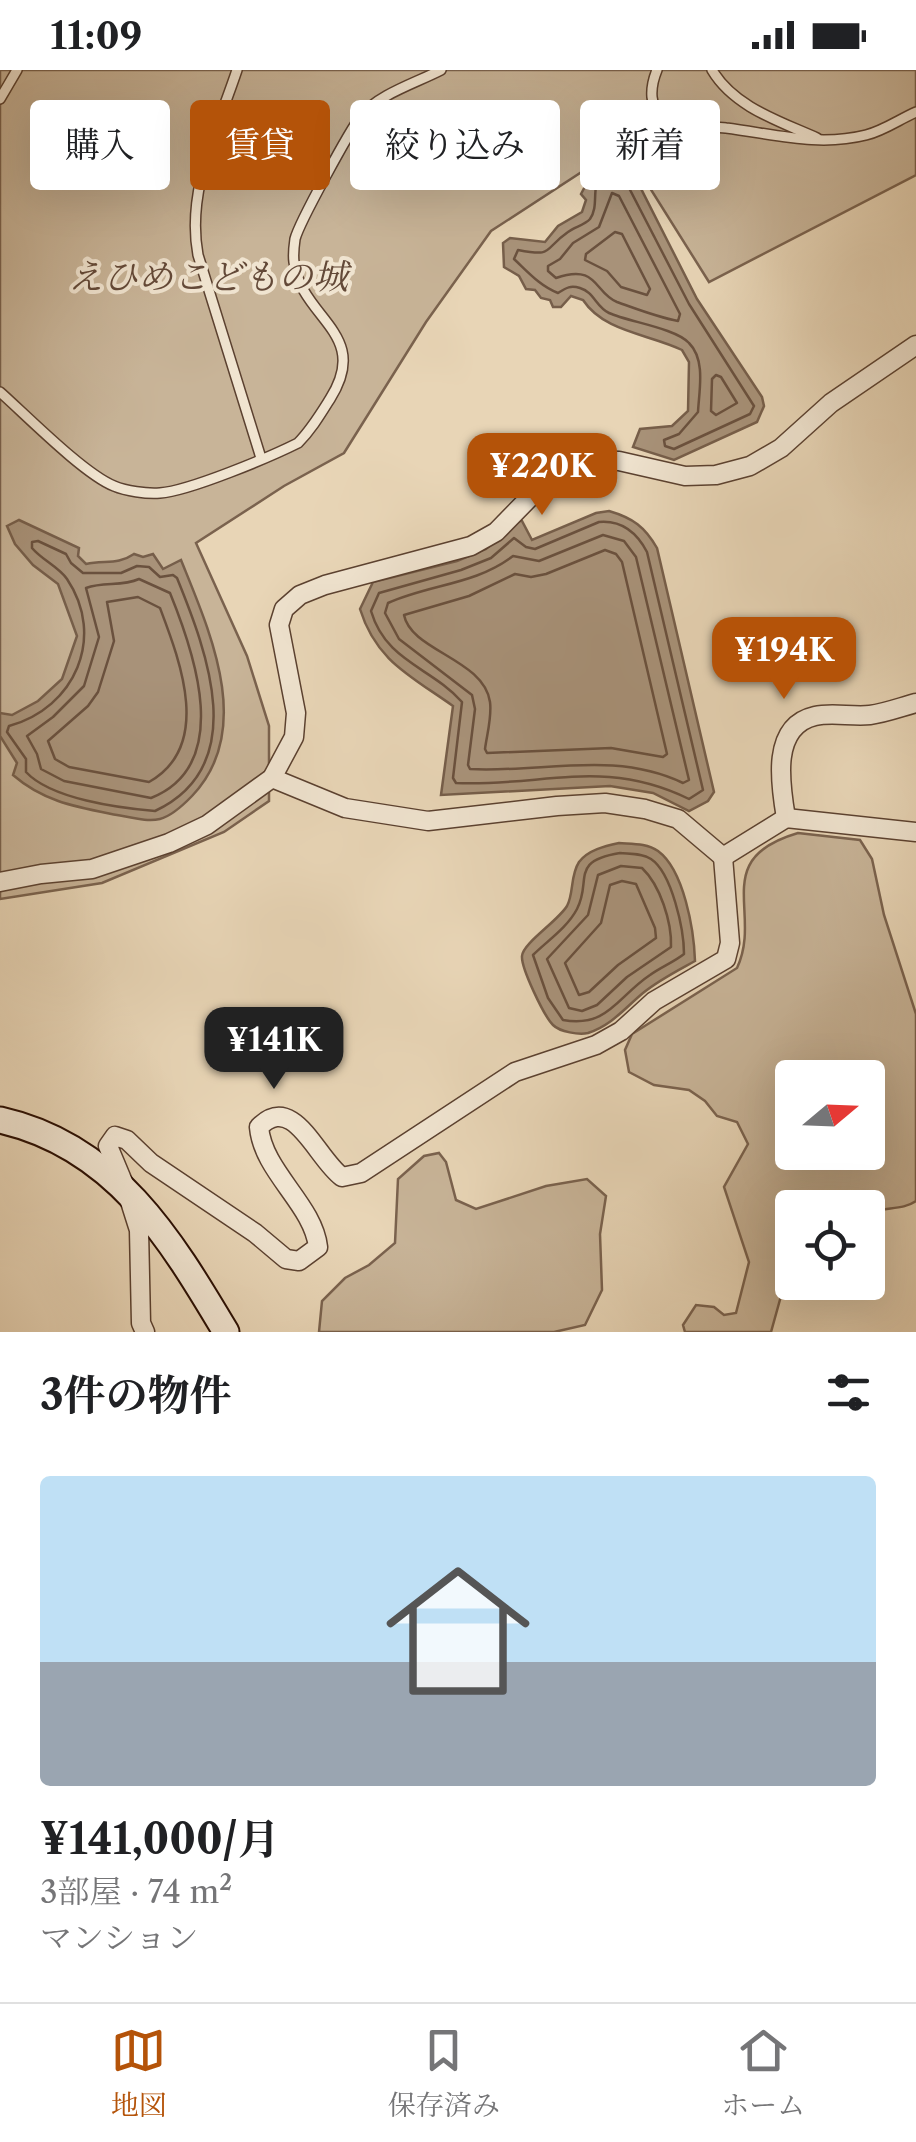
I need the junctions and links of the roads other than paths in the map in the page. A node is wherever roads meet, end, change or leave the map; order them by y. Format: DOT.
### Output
graph roads {
  1 [pos="17,70"];
  2 [pos="237,70"];
  3 [pos="441,70"];
  4 [pos="657,70"];
  5 [pos="712,70"];
  6 [pos="0,99"];
  7 [pos="916,112"];
  8 [pos="824,141"];
  9 [pos="916,345"];
  10 [pos="0,392"];
  11 [pos="262,458"];
  12 [pos="916,703"];
  13 [pos="272,778"];
  14 [pos="786,818"];
  15 [pos="916,832"];
  16 [pos="722,857"];
  17 [pos="0,882"];
  18 [pos="0,1120"];
  19 [pos="126,1189"];
  20 [pos="145,1332"];
  21 [pos="226,1332"];
  1 -- 6 [label="lane"];
  2 -- 11 [label="lane"];
  3 -- 11 [label="lane"];
  4 -- 8 [label="lane"];
  5 -- 8 [label="lane"];
  7 -- 8 [label="lane"];
  9 -- 13 [label="street"];
  10 -- 11 [label="lane"];
  12 -- 14 [label="street"];
  13 -- 16 [label="street"];
  13 -- 17 [label="street"];
  14 -- 15 [label="street"];
  14 -- 16 [label="street"];
  16 -- 19 [label="street"];
  18 -- 19 [label="street"];
  19 -- 20 [label="street"];
  19 -- 21 [label="street"];
}
